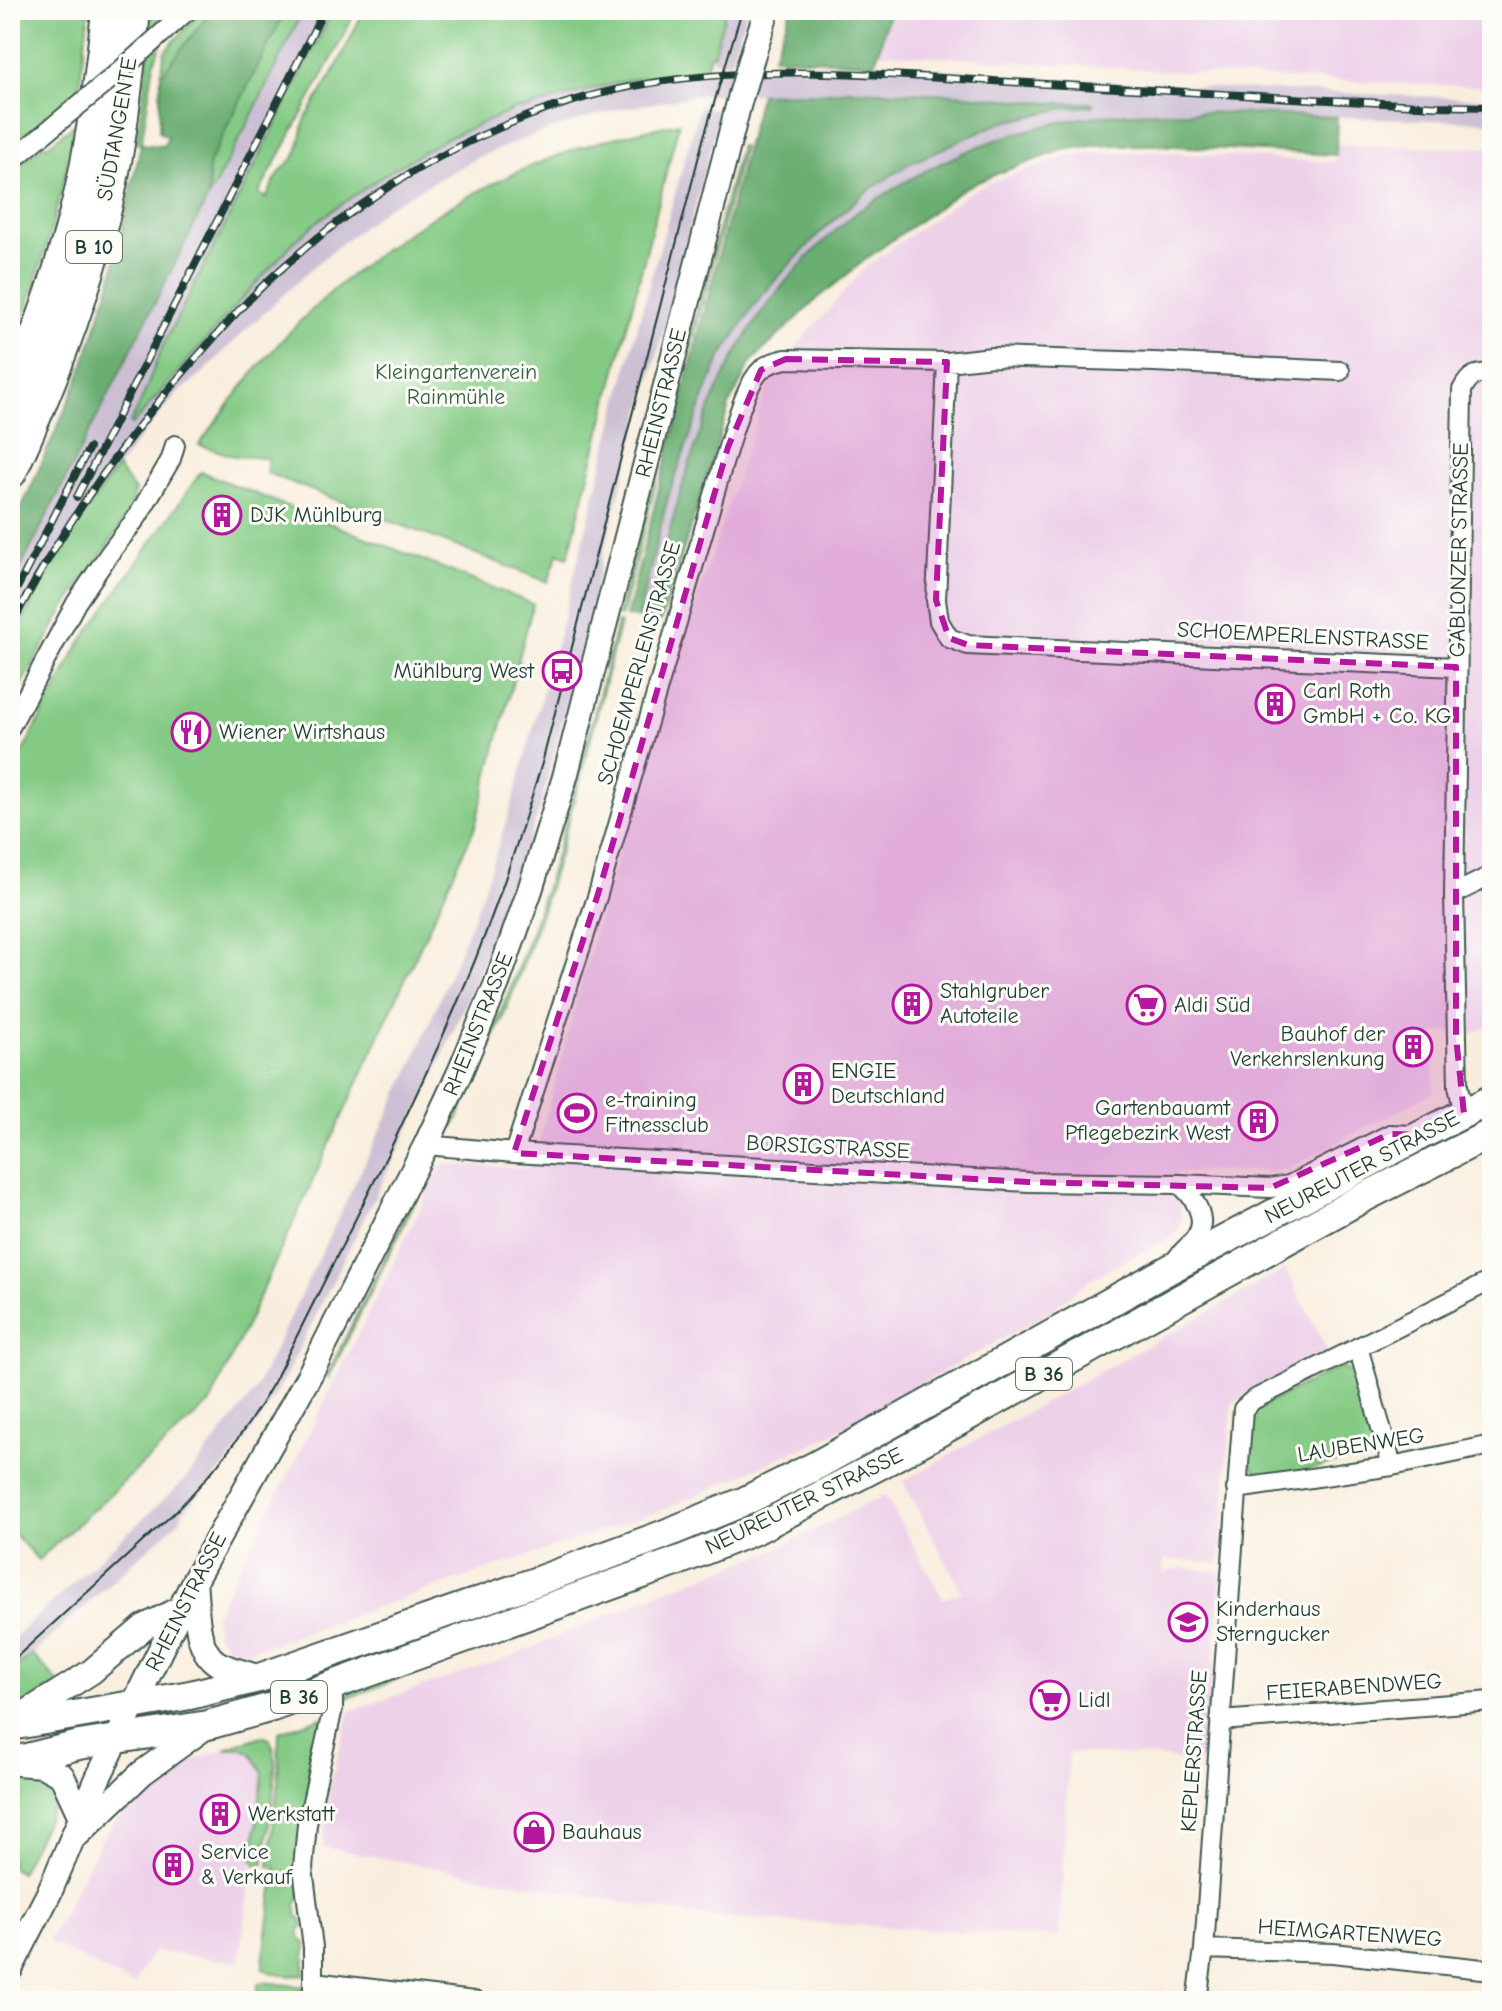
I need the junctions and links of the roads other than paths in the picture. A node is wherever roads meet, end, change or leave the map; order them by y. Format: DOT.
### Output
graph roads {
  1 [pos="108,10"];
  2 [pos="134,10"];
  3 [pos="188,10"];
  4 [pos="767,10"];
  5 [pos="13,159"];
  6 [pos="947,362"];
  7 [pos="1340,371"];
  8 [pos="1484,373"];
  9 [pos="10,402"];
  10 [pos="175,445"];
  11 [pos="10,472"];
  12 [pos="1456,667"];
  13 [pos="10,727"];
  14 [pos="1492,875"];
  15 [pos="1454,894"];
  16 [pos="1492,1099"];
  17 [pos="1464,1114"];
  18 [pos="1421,1135"];
  19 [pos="1484,1136"];
  20 [pos="426,1145"];
  21 [pos="514,1153"];
  22 [pos="1179,1184"];
  23 [pos="1168,1270"];
  24 [pos="1492,1280"];
  25 [pos="1358,1347"];
  26 [pos="1492,1445"];
  27 [pos="1392,1466"];
  28 [pos="1236,1489"];
  29 [pos="194,1581"];
  30 [pos="180,1609"];
  31 [pos="259,1678"];
  32 [pos="333,1685"];
  33 [pos="1492,1701"];
  34 [pos="135,1704"];
  35 [pos="1220,1721"];
  36 [pos="10,1724"];
  37 [pos="208,1725"];
  38 [pos="117,1740"];
  39 [pos="10,1762"];
  40 [pos="77,1828"];
  41 [pos="1204,1949"];
  42 [pos="10,1969"];
  43 [pos="1492,1970"];
  44 [pos="313,1992"];
  45 [pos="474,2001"];
  46 [pos="1197,2001"];
  1 -- 9 [label="highway, SÜDTANGENTE / B 10"];
  2 -- 11 [label="highway, SÜDTANGENTE / B 10"];
  3 -- 5 [label="street, bridge"];
  4 -- 20 [label="main road, RHEINSTRASSE, bridge"];
  6 -- 7 [label="street, SCHOEMPERLENSTRASSE"];
  6 -- 12 [label="street, SCHOEMPERLENSTRASSE"];
  6 -- 21 [label="street, SCHOEMPERLENSTRASSE"];
  8 -- 12 [label="street, GABLONZER STRASSE"];
  10 -- 13 [label="street"];
  12 -- 15 [label="street, GABLONZER STRASSE"];
  14 -- 15 [label="street"];
  15 -- 17 [label="street, GABLONZER STRASSE"];
  16 -- 17 [label="main road, NEUREUTER STRASSE"];
  17 -- 18 [label="main road, NEUREUTER STRASSE"];
  17 -- 19 [label="main road, GABLONZER STRASSE"];
  18 -- 22 [label="street, BORSIGSTRASSE"];
  18 -- 23 [label="main road, NEUREUTER STRASSE"];
  19 -- 32 [label="main road, NEUREUTER STRASSE / B 36"];
  20 -- 21 [label="street, BORSIGSTRASSE"];
  20 -- 29 [label="main road, RHEINSTRASSE"];
  21 -- 22 [label="street, BORSIGSTRASSE"];
  22 -- 23 [label="street"];
  23 -- 31 [label="main road, NEUREUTER STRASSE"];
  24 -- 25 [label="street"];
  25 -- 27 [label="street"];
  25 -- 28 [label="street, KEPLERSTRASSE"];
  26 -- 27 [label="street, LAUBENWEG"];
  27 -- 28 [label="street, LAUBENWEG"];
  28 -- 35 [label="street, KEPLERSTRASSE"];
  29 -- 30 [label="main road, RHEINSTRASSE"];
  29 -- 31 [label="main road"];
  30 -- 34 [label="main road, RHEINSTRASSE"];
  30 -- 36 [label="main road"];
  31 -- 34 [label="main road, NEUREUTER STRASSE"];
  32 -- 37 [label="main road, NEUREUTER STRASSE / B 36"];
  32 -- 44 [label="street"];
  33 -- 35 [label="street, FEIERABENDWEG"];
  34 -- 36 [label="main road, NEUREUTER STRASSE"];
  34 -- 38 [label="main road, RHEINSTRASSE"];
  35 -- 41 [label="street, KEPLERSTRASSE"];
  37 -- 38 [label="main road, NEUREUTER STRASSE / B 36"];
  37 -- 40 [label="main road"];
  38 -- 39 [label="main road, NEUREUTER STRASSE / B 36"];
  38 -- 40 [label="main road, RHEINSTRASSE"];
  39 -- 40 [label="main road"];
  40 -- 42 [label="main road, RHEINSTRASSE"];
  41 -- 43 [label="street, HEIMGARTENWEG"];
  41 -- 46 [label="street, KEPLERSTRASSE"];
  44 -- 45 [label="street"];
}
